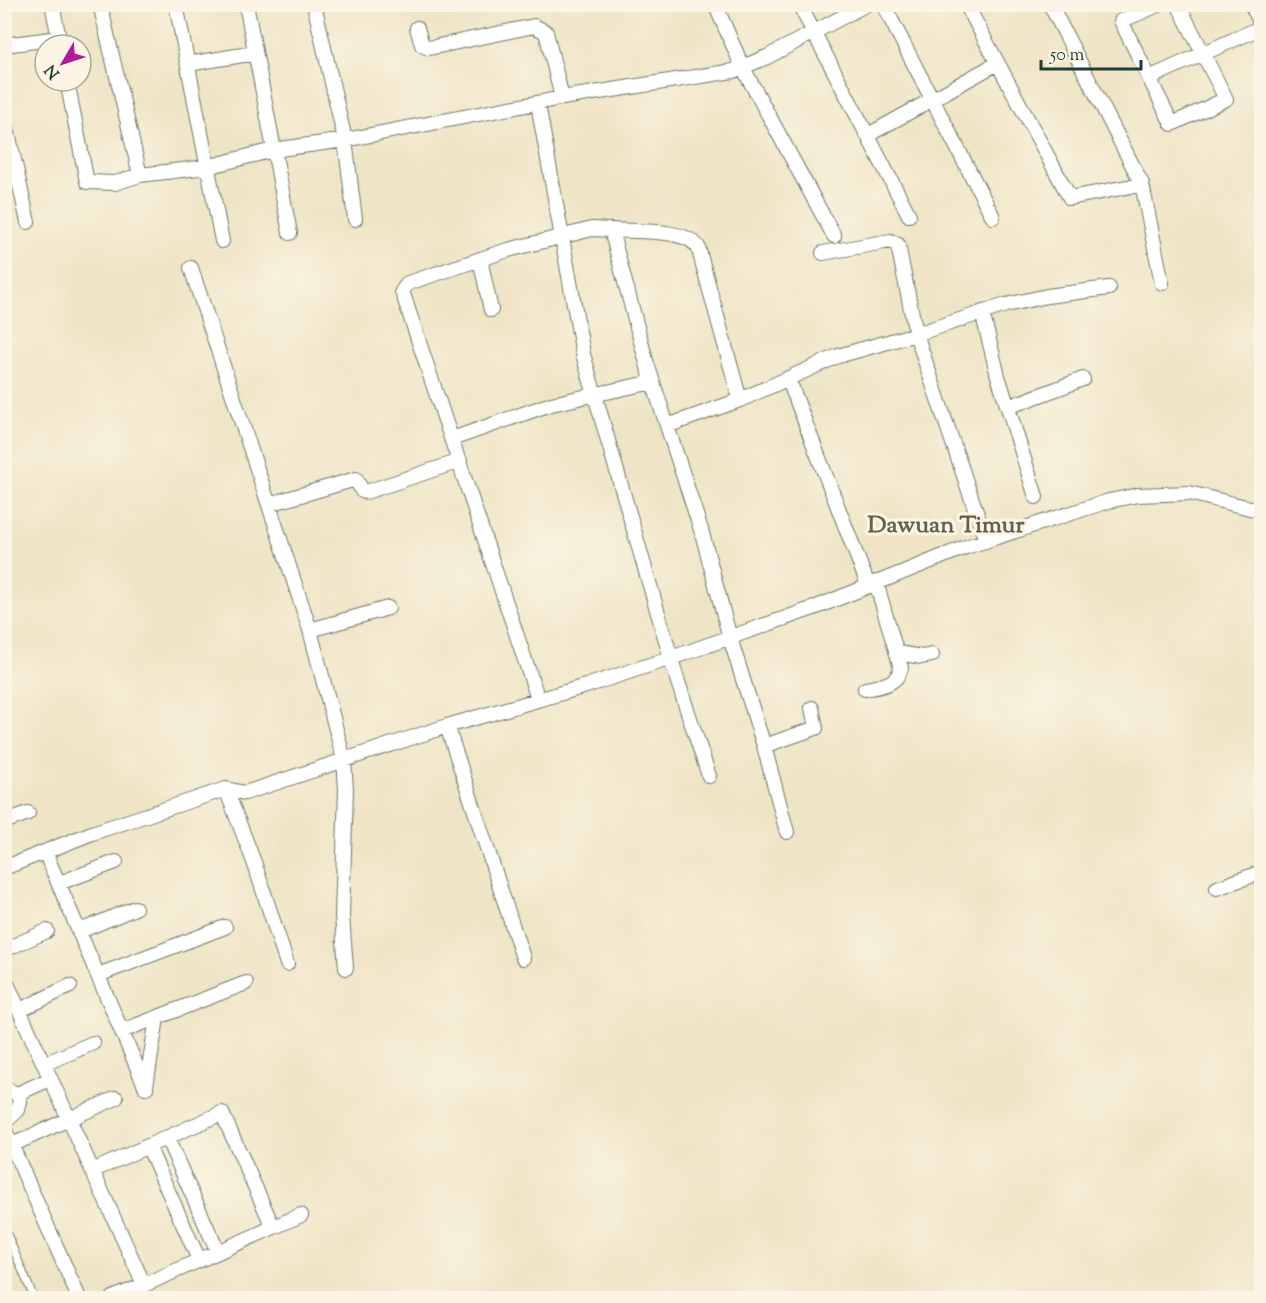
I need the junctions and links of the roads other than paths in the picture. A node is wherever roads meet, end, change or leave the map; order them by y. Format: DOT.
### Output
graph roads {
  1 [pos="52,4"];
  2 [pos="100,4"];
  3 [pos="176,4"];
  4 [pos="246,4"];
  5 [pos="314,4"];
  6 [pos="715,4"];
  7 [pos="799,4"];
  8 [pos="867,4"];
  9 [pos="883,4"];
  10 [pos="966,4"];
  11 [pos="1050,4"];
  12 [pos="1160,4"];
  13 [pos="1178,4"];
  14 [pos="1251,4"];
  15 [pos="1262,26"];
  16 [pos="417,28"];
  17 [pos="58,33"];
  18 [pos="815,33"];
  19 [pos="33,43"];
  20 [pos="4,45"];
  21 [pos="255,53"];
  22 [pos="1203,53"];
  23 [pos="188,63"];
  24 [pos="996,64"];
  25 [pos="744,68"];
  26 [pos="1149,78"];
  27 [pos="69,93"];
  28 [pos="562,98"];
  29 [pos="933,99"];
  30 [pos="538,104"];
  31 [pos="4,115"];
  32 [pos="868,135"];
  33 [pos="345,140"];
  34 [pos="273,150"];
  35 [pos="207,167"];
  36 [pos="140,176"];
  37 [pos="1142,184"];
  38 [pos="909,215"];
  39 [pos="993,217"];
  40 [pos="355,219"];
  41 [pos="28,222"];
  42 [pos="611,230"];
  43 [pos="290,232"];
  44 [pos="834,236"];
  45 [pos="560,237"];
  46 [pos="222,241"];
  47 [pos="823,253"];
  48 [pos="480,259"];
  49 [pos="191,268"];
  50 [pos="1162,283"];
  51 [pos="1108,288"];
  52 [pos="492,310"];
  53 [pos="982,312"];
  54 [pos="916,334"];
  55 [pos="788,378"];
  56 [pos="1083,379"];
  57 [pos="653,382"];
  58 [pos="594,393"];
  59 [pos="740,400"];
  60 [pos="1008,407"];
  61 [pos="667,426"];
  62 [pos="452,439"];
  63 [pos="460,461"];
  64 [pos="1036,497"];
  65 [pos="270,504"];
  66 [pos="1262,512"];
  67 [pos="986,541"];
  68 [pos="872,583"];
  69 [pos="388,608"];
  70 [pos="310,630"];
  71 [pos="730,638"];
  72 [pos="898,653"];
  73 [pos="932,655"];
  74 [pos="671,658"];
  75 [pos="865,689"];
  76 [pos="538,699"];
  77 [pos="812,708"];
  78 [pos="447,726"];
  79 [pos="764,746"];
  80 [pos="344,760"];
  81 [pos="709,776"];
  82 [pos="226,789"];
  83 [pos="28,813"];
  84 [pos="4,822"];
  85 [pos="787,832"];
  86 [pos="45,852"];
  87 [pos="116,862"];
  88 [pos="4,868"];
  89 [pos="1262,872"];
  90 [pos="59,883"];
  91 [pos="1217,888"];
  92 [pos="135,908"];
  93 [pos="225,927"];
  94 [pos="47,931"];
  95 [pos="80,931"];
  96 [pos="4,950"];
  97 [pos="523,958"];
  98 [pos="287,964"];
  99 [pos="346,968"];
  100 [pos="98,975"];
  101 [pos="4,977"];
  102 [pos="246,983"];
  103 [pos="70,986"];
  104 [pos="20,1010"];
  105 [pos="157,1018"];
  106 [pos="122,1031"];
  107 [pos="93,1043"];
  108 [pos="44,1064"];
  109 [pos="50,1078"];
  110 [pos="11,1091"];
  111 [pos="116,1098"];
  112 [pos="69,1119"];
  113 [pos="4,1123"];
  114 [pos="4,1128"];
  115 [pos="167,1138"];
  116 [pos="12,1145"];
  117 [pos="148,1146"];
  118 [pos="92,1171"];
  119 [pos="301,1215"];
  120 [pos="4,1227"];
  121 [pos="273,1227"];
  122 [pos="218,1251"];
  123 [pos="199,1260"];
  124 [pos="144,1285"];
  125 [pos="34,1299"];
  126 [pos="79,1299"];
  127 [pos="113,1299"];
  1 -- 17 [label="street"];
  2 -- 36 [label="street"];
  3 -- 23 [label="street"];
  4 -- 21 [label="street"];
  5 -- 33 [label="street"];
  6 -- 25 [label="street"];
  7 -- 18 [label="street"];
  8 -- 18 [label="street"];
  9 -- 29 [label="street"];
  10 -- 24 [label="street"];
  11 -- 37 [label="street"];
  12 -- 26 [label="street"];
  13 -- 22 [label="street"];
  14 -- 15 [label="street"];
  15 -- 22 [label="street"];
  16 -- 28 [label="street"];
  18 -- 25 [label="street"];
  18 -- 32 [label="street"];
  19 -- 20 [label="street"];
  21 -- 23 [label="street"];
  21 -- 34 [label="street"];
  22 -- 26 [label="street"];
  22 -- 26 [label="street"];
  23 -- 35 [label="street"];
  24 -- 29 [label="street"];
  24 -- 37 [label="street"];
  25 -- 28 [label="street"];
  25 -- 44 [label="street"];
  27 -- 36 [label="street"];
  28 -- 30 [label="street"];
  29 -- 32 [label="street"];
  29 -- 39 [label="street"];
  30 -- 33 [label="street"];
  30 -- 45 [label="street"];
  31 -- 41 [label="street"];
  32 -- 38 [label="street"];
  33 -- 34 [label="street"];
  33 -- 40 [label="street"];
  34 -- 35 [label="street"];
  34 -- 43 [label="street"];
  35 -- 36 [label="street"];
  35 -- 46 [label="street"];
  37 -- 50 [label="street"];
  42 -- 45 [label="street"];
  42 -- 57 [label="street"];
  42 -- 59 [label="street"];
  45 -- 48 [label="street"];
  45 -- 58 [label="street"];
  47 -- 54 [label="street"];
  48 -- 52 [label="street"];
  48 -- 62 [label="street"];
  49 -- 65 [label="street"];
  51 -- 53 [label="street"];
  53 -- 54 [label="street"];
  53 -- 60 [label="street"];
  54 -- 55 [label="street"];
  54 -- 67 [label="street"];
  55 -- 59 [label="street"];
  55 -- 68 [label="street"];
  56 -- 60 [label="street"];
  57 -- 58 [label="street"];
  57 -- 61 [label="street"];
  58 -- 62 [label="street"];
  58 -- 74 [label="street"];
  59 -- 61 [label="street"];
  60 -- 64 [label="street"];
  61 -- 71 [label="street"];
  62 -- 63 [label="street"];
  63 -- 65 [label="street"];
  63 -- 76 [label="street"];
  65 -- 70 [label="street"];
  66 -- 67 [label="street"];
  67 -- 68 [label="street"];
  68 -- 71 [label="street"];
  68 -- 72 [label="street"];
  69 -- 70 [label="street"];
  70 -- 80 [label="street"];
  71 -- 74 [label="street"];
  71 -- 79 [label="street"];
  72 -- 73 [label="street"];
  72 -- 75 [label="street"];
  74 -- 76 [label="street"];
  74 -- 81 [label="street"];
  76 -- 78 [label="street"];
  77 -- 79 [label="street"];
  78 -- 80 [label="street"];
  78 -- 97 [label="street"];
  79 -- 85 [label="street"];
  80 -- 82 [label="street"];
  80 -- 99 [label="street"];
  82 -- 86 [label="street"];
  82 -- 98 [label="street"];
  83 -- 84 [label="street"];
  86 -- 88 [label="street"];
  86 -- 90 [label="street"];
  87 -- 90 [label="street"];
  89 -- 91 [label="street"];
  90 -- 95 [label="street"];
  92 -- 95 [label="street"];
  93 -- 100 [label="street"];
  94 -- 96 [label="street"];
  95 -- 100 [label="street"];
  100 -- 106 [label="street"];
  101 -- 104 [label="street"];
  102 -- 105 [label="street"];
  103 -- 104 [label="street"];
  104 -- 108 [label="street"];
  105 -- 106 [label="street"];
  105 -- 106 [label="street"];
  107 -- 108 [label="street"];
  108 -- 109 [label="street"];
  109 -- 110 [label="street"];
  109 -- 112 [label="street"];
  110 -- 113 [label="street"];
  111 -- 112 [label="street"];
  112 -- 116 [label="street"];
  112 -- 118 [label="street"];
  114 -- 116 [label="street"];
  115 -- 117 [label="street"];
  115 -- 121 [label="street"];
  115 -- 122 [label="street"];
  116 -- 126 [label="street"];
  117 -- 118 [label="street"];
  117 -- 123 [label="street"];
  118 -- 124 [label="street"];
  119 -- 121 [label="street"];
  120 -- 125 [label="lane"];
  121 -- 122 [label="street"];
  122 -- 123 [label="street"];
  123 -- 124 [label="street"];
  124 -- 127 [label="street"];
}
